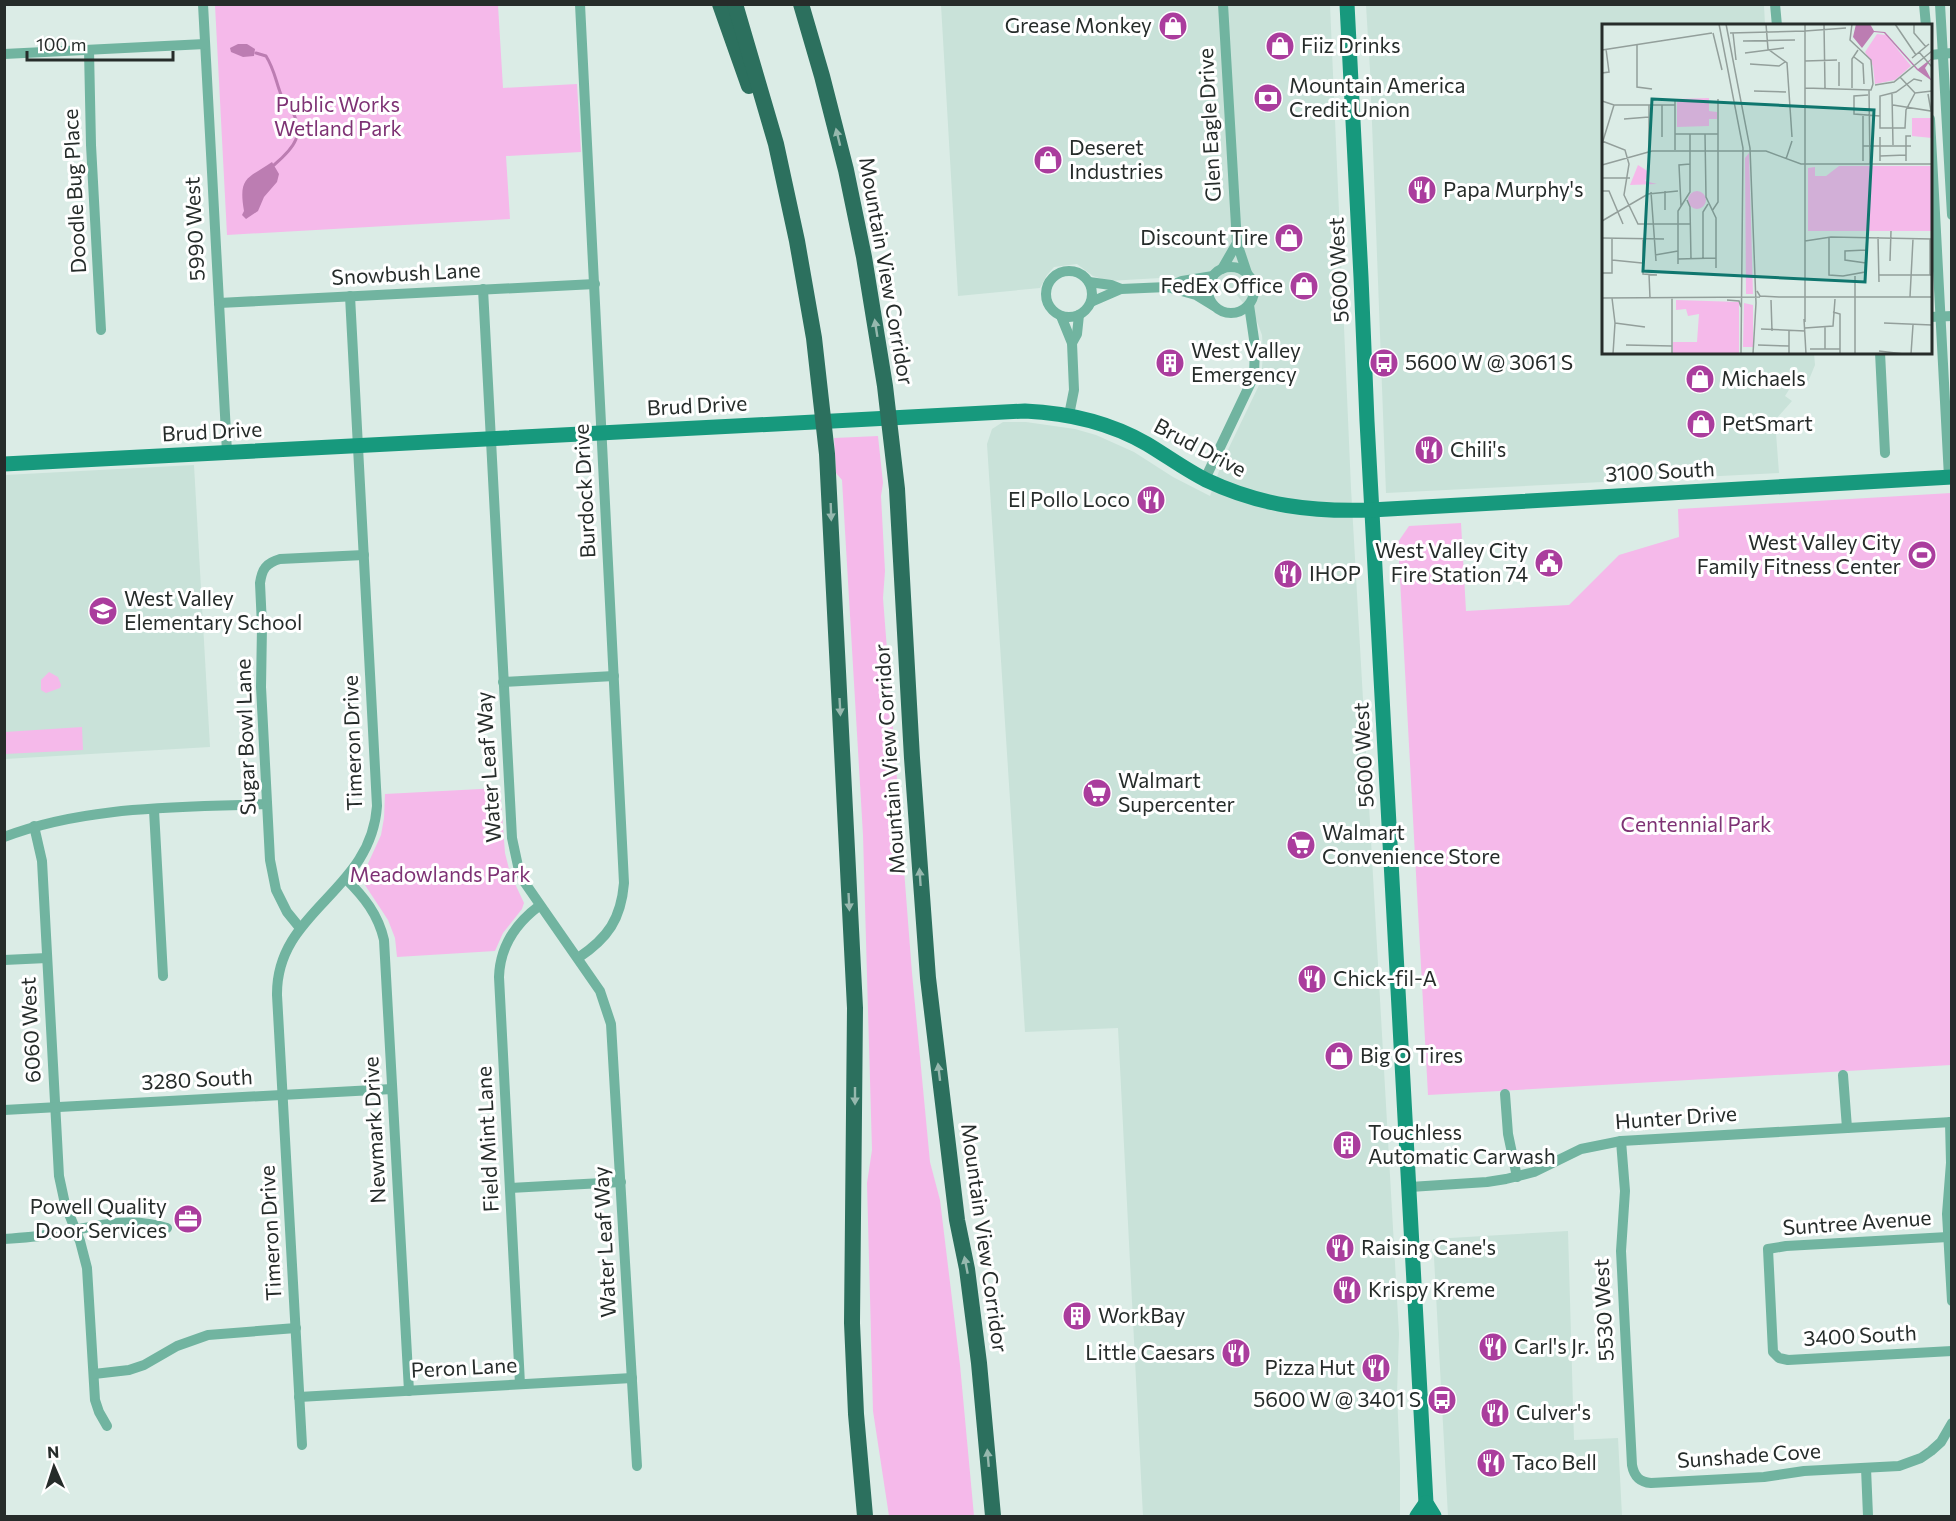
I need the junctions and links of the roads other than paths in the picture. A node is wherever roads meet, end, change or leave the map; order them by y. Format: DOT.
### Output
graph roads {
  1 [pos="203,4"];
  2 [pos="580,4"];
  3 [pos="720,4"];
  4 [pos="735,4"];
  5 [pos="801,4"];
  6 [pos="808,4"];
  7 [pos="1223,4"];
  8 [pos="1347,4"];
  9 [pos="1775,4"];
  10 [pos="1924,4"];
  11 [pos="1940,4"];
  12 [pos="1777,24"];
  13 [pos="1926,24"];
  14 [pos="205,44"];
  15 [pos="815,49"];
  16 [pos="89,50"];
  17 [pos="4,54"];
  18 [pos="1947,54"];
  19 [pos="1932,55"];
  20 [pos="1932,154"];
  21 [pos="1952,215"];
  22 [pos="1237,243"];
  23 [pos="1217,273"];
  24 [pos="1247,273"];
  25 [pos="1089,282"];
  26 [pos="595,284"];
  27 [pos="1167,287"];
  28 [pos="483,289"];
  29 [pos="1121,289"];
  30 [pos="351,296"];
  31 [pos="1091,302"];
  32 [pos="219,303"];
  33 [pos="1249,305"];
  34 [pos="1215,307"];
  35 [pos="1236,313"];
  36 [pos="1079,315"];
  37 [pos="1061,316"];
  38 [pos="1941,317"];
  39 [pos="101,330"];
  40 [pos="1253,330"];
  41 [pos="814,338"];
  42 [pos="1072,343"];
  43 [pos="1880,354"];
  44 [pos="1069,415"];
  45 [pos="602,432"];
  46 [pos="491,438"];
  47 [pos="358,445"];
  48 [pos="227,452"];
  49 [pos="1885,453"];
  50 [pos="4,464"];
  51 [pos="1950,477"];
  52 [pos="1204,479"];
  53 [pos="1371,510"];
  54 [pos="364,555"];
  55 [pos="614,676"];
  56 [pos="503,682"];
  57 [pos="267,804"];
  58 [pos="154,810"];
  59 [pos="34,826"];
  60 [pos="4,837"];
  61 [pos="346,879"];
  62 [pos="540,906"];
  63 [pos="300,928"];
  64 [pos="47,958"];
  65 [pos="578,958"];
  66 [pos="4,960"];
  67 [pos="163,976"];
  68 [pos="1843,1075"];
  69 [pos="392,1089"];
  70 [pos="1505,1094"];
  71 [pos="283,1095"];
  72 [pos="55,1108"];
  73 [pos="4,1110"];
  74 [pos="1951,1122"];
  75 [pos="1847,1128"];
  76 [pos="1621,1141"];
  77 [pos="1517,1177"];
  78 [pos="621,1182"];
  79 [pos="1410,1186"];
  80 [pos="510,1188"];
  81 [pos="166,1228"];
  82 [pos="74,1230"];
  83 [pos="1948,1237"];
  84 [pos="4,1239"];
  85 [pos="1952,1301"];
  86 [pos="296,1328"];
  87 [pos="1952,1351"];
  88 [pos="1773,1352"];
  89 [pos="94,1374"];
  90 [pos="632,1378"];
  91 [pos="520,1384"];
  92 [pos="409,1391"];
  93 [pos="299,1397"];
  94 [pos="856,1414"];
  95 [pos="1952,1423"];
  96 [pos="107,1426"];
  97 [pos="302,1445"];
  98 [pos="861,1465"];
  99 [pos="637,1466"];
  100 [pos="1866,1468"];
  101 [pos="1637,1477"];
  102 [pos="991,1489"];
  103 [pos="1430,1510"];
  104 [pos="856,1516"];
  105 [pos="865,1516"];
  106 [pos="875,1516"];
  107 [pos="993,1516"];
  108 [pos="1000,1516"];
  109 [pos="1417,1516"];
  110 [pos="1868,1516"];
  1 -- 14 [label="street, 5990 West"];
  2 -- 26 [label="street, Burdock Drive"];
  3 -- 41 [label="highway"];
  4 -- 41 [label="highway"];
  5 -- 15 [label="highway, Mountain View Corridor"];
  6 -- 15 [label="highway"];
  7 -- 22 [label="street, Glen Eagle Drive"];
  8 -- 53 [label="main road, 5600 West"];
  9 -- 12 [label="street"];
  10 -- 13 [label="street"];
  11 -- 18 [label="street"];
  14 -- 16 [label="street"];
  14 -- 32 [label="street, 5990 West"];
  102 -- 15 [label="highway, Mountain View Corridor, one-way"];
  16 -- 17 [label="street"];
  16 -- 39 [label="street, Doodle Bug Place"];
  18 -- 19 [label="street"];
  18 -- 21 [label="street"];
  20 -- 38 [label="street"];
  22 -- 23 [label="street"];
  22 -- 24 [label="street, Glen Eagle Drive"];
  23 -- 24 [label="street"];
  23 -- 27 [label="street"];
  23 -- 34 [label="street"];
  24 -- 33 [label="street"];
  25 -- 29 [label="street"];
  25 -- 31 [label="street"];
  25 -- 37 [label="street"];
  26 -- 28 [label="street, Snowbush Lane"];
  26 -- 45 [label="street, Burdock Drive"];
  27 -- 29 [label="street"];
  27 -- 34 [label="street"];
  28 -- 30 [label="street, Snowbush Lane"];
  28 -- 46 [label="street, Water Leaf Way"];
  29 -- 31 [label="street"];
  30 -- 32 [label="street, Snowbush Lane"];
  30 -- 47 [label="street, Timeron Drive"];
  31 -- 36 [label="street"];
  32 -- 48 [label="street, 5990 West"];
  33 -- 35 [label="street"];
  33 -- 40 [label="street"];
  34 -- 35 [label="street"];
  35 -- 40 [label="street"];
  36 -- 37 [label="street"];
  36 -- 42 [label="street"];
  37 -- 42 [label="street"];
  38 -- 51 [label="street"];
  40 -- 52 [label="street"];
  41 -- 94 [label="highway, one-way"];
  42 -- 44 [label="street"];
  43 -- 49 [label="street"];
  44 -- 45 [label="main road, Brud Drive"];
  44 -- 52 [label="main road, Brud Drive"];
  45 -- 46 [label="main road, Brud Drive"];
  45 -- 55 [label="street, Burdock Drive"];
  46 -- 47 [label="main road, Brud Drive"];
  46 -- 56 [label="street, Water Leaf Way"];
  47 -- 48 [label="main road, Brud Drive"];
  47 -- 54 [label="street, Timeron Drive"];
  48 -- 50 [label="main road, Brud Drive"];
  51 -- 53 [label="main road, 3100 South"];
  52 -- 53 [label="main road, Brud Drive"];
  53 -- 79 [label="main road, 5600 West"];
  54 -- 57 [label="street, Sugar Bowl Lane"];
  54 -- 61 [label="street, Timeron Drive"];
  55 -- 56 [label="street"];
  55 -- 65 [label="street, Burdock Drive"];
  56 -- 62 [label="street, Water Leaf Way"];
  57 -- 58 [label="street"];
  57 -- 63 [label="street, Sugar Bowl Lane"];
  58 -- 59 [label="street"];
  58 -- 67 [label="street"];
  59 -- 60 [label="street"];
  59 -- 64 [label="street, 6060 West"];
  61 -- 63 [label="street, Timeron Drive"];
  61 -- 69 [label="street, Newmark Drive"];
  62 -- 65 [label="street, Water Leaf Way"];
  62 -- 80 [label="street, Field Mint Lane"];
  63 -- 71 [label="street, Timeron Drive"];
  64 -- 66 [label="street"];
  64 -- 72 [label="street, 6060 West"];
  65 -- 78 [label="street, Water Leaf Way"];
  68 -- 75 [label="street"];
  69 -- 71 [label="street, 3280 South"];
  69 -- 92 [label="street, Newmark Drive"];
  70 -- 77 [label="street"];
  71 -- 72 [label="street, 3280 South"];
  71 -- 86 [label="street, Timeron Drive"];
  72 -- 73 [label="street, 3280 South"];
  72 -- 82 [label="street, 6060 West"];
  74 -- 75 [label="street, Hunter Drive"];
  74 -- 83 [label="street"];
  75 -- 76 [label="street, Hunter Drive"];
  76 -- 77 [label="street, Hunter Drive"];
  76 -- 101 [label="street, 5530 West"];
  77 -- 79 [label="street, Hunter Drive"];
  78 -- 80 [label="street"];
  78 -- 90 [label="street, Water Leaf Way"];
  79 -- 103 [label="main road, 5600 West"];
  80 -- 91 [label="street, Field Mint Lane"];
  81 -- 82 [label="street"];
  82 -- 84 [label="street"];
  82 -- 89 [label="street, 6060 West"];
  83 -- 85 [label="street"];
  83 -- 88 [label="street, Suntree Avenue"];
  86 -- 89 [label="street"];
  86 -- 93 [label="street, Timeron Drive"];
  87 -- 88 [label="street, 3400 South"];
  89 -- 96 [label="street, 6060 West"];
  90 -- 91 [label="street, Peron Lane"];
  90 -- 99 [label="street, Water Leaf Way"];
  91 -- 92 [label="street, Peron Lane"];
  92 -- 93 [label="street, Peron Lane"];
  93 -- 97 [label="street, Timeron Drive"];
  94 -- 98 [label="highway"];
  94 -- 104 [label="highway"];
  95 -- 100 [label="street, Sunshade Cove"];
  98 -- 105 [label="highway"];
  98 -- 106 [label="highway"];
  100 -- 101 [label="street, Sunshade Cove"];
  100 -- 110 [label="street"];
  102 -- 107 [label="highway, Mountain View Corridor"];
  102 -- 108 [label="highway"];
  103 -- 109 [label="main road, 5600 West"];
}
